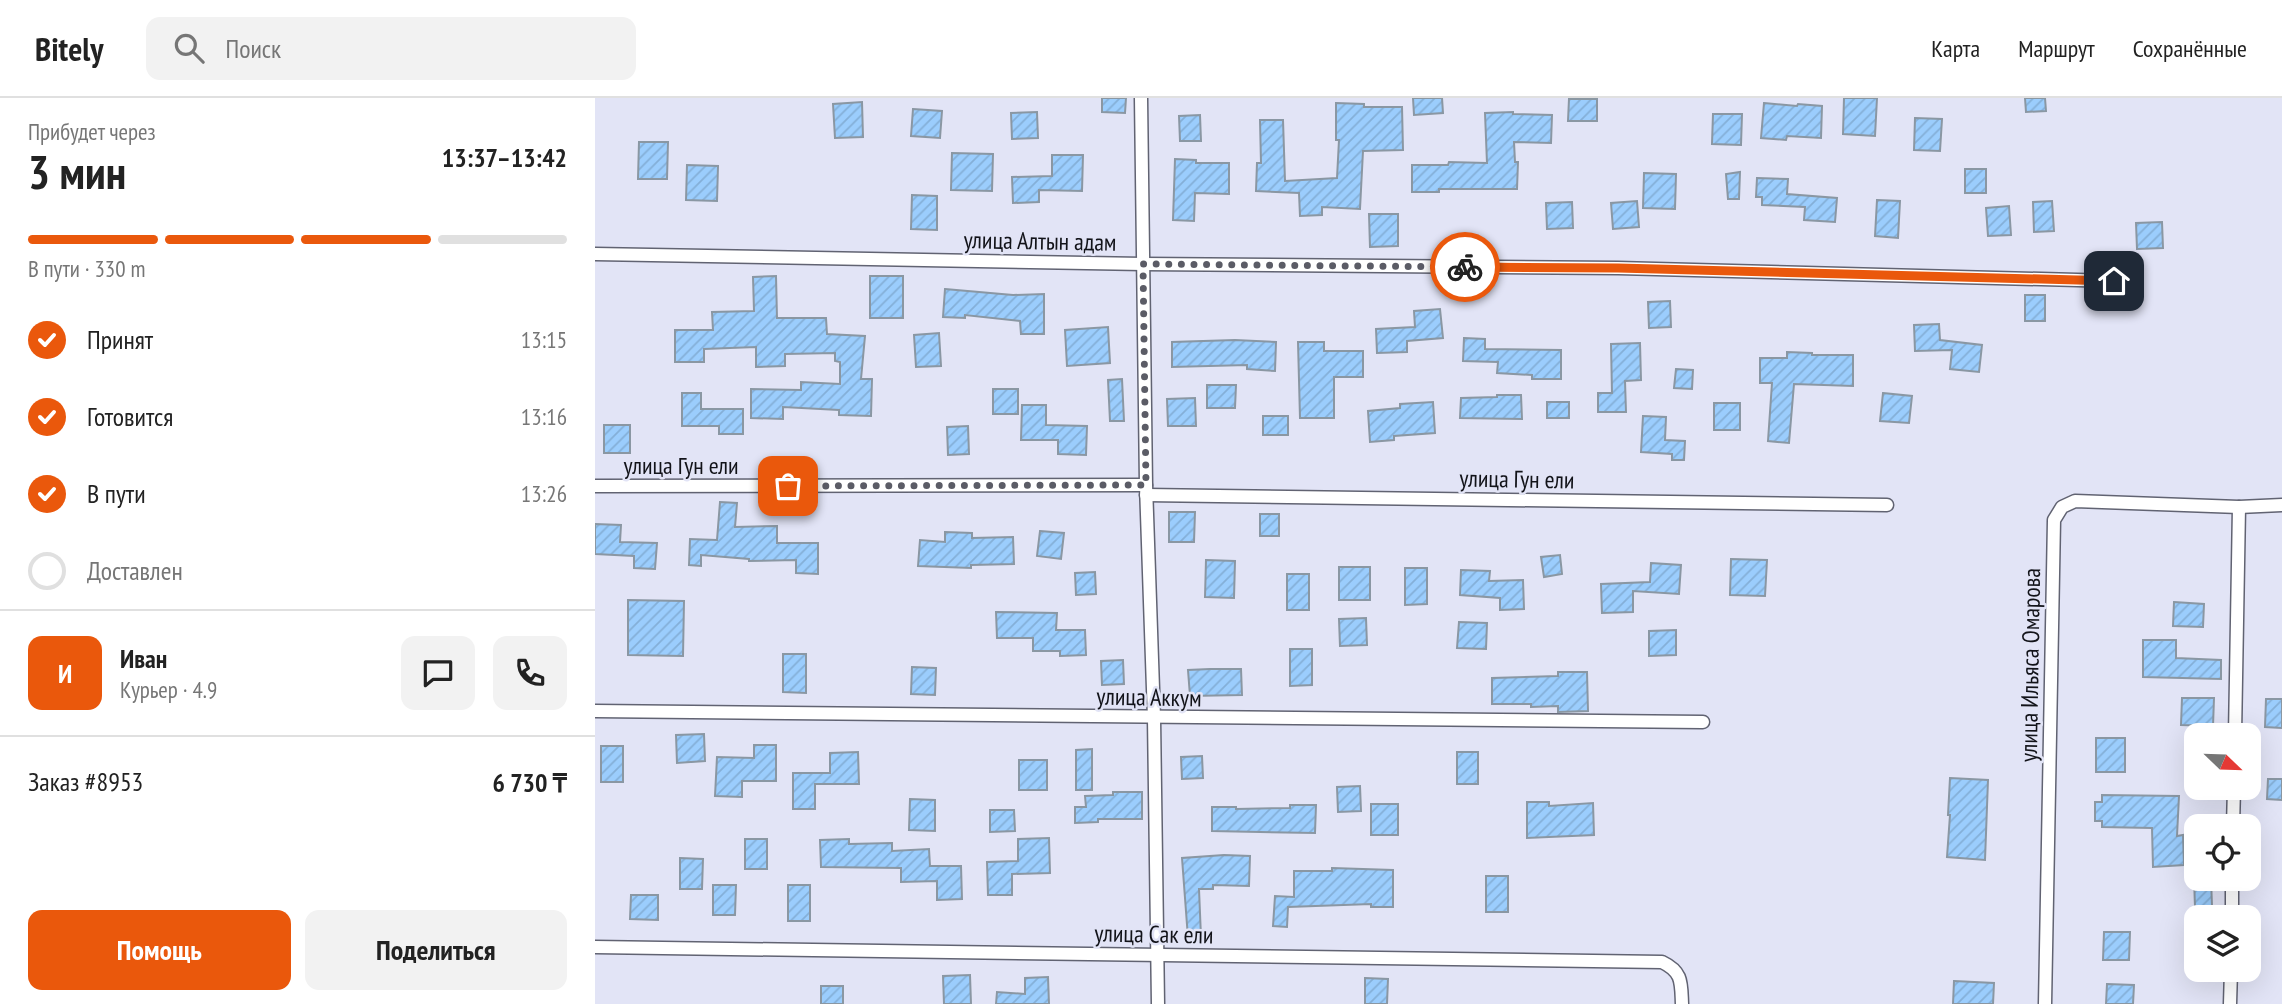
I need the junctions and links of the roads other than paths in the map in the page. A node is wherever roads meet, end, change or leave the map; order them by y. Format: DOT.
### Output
graph roads {
  1 [pos="1141,98"];
  2 [pos="595,254"];
  3 [pos="1143,264"];
  4 [pos="2114,281"];
  5 [pos="595,486"];
  6 [pos="1146,490"];
  7 [pos="1887,505"];
  8 [pos="2282,505"];
  9 [pos="2239,507"];
  10 [pos="595,711"];
  11 [pos="1154,718"];
  12 [pos="1703,723"];
  13 [pos="2235,723"];
  14 [pos="595,947"];
  15 [pos="1158,955"];
  16 [pos="2231,982"];
  17 [pos="1158,1004"];
  18 [pos="1682,1004"];
  19 [pos="2045,1004"];
  20 [pos="2230,1004"];
  1 -- 3 [label="street"];
  2 -- 3 [label="street, улица Алтын адам"];
  3 -- 4 [label="street, улица Алтын адам"];
  3 -- 6 [label="street"];
  5 -- 6 [label="street, улица Гун ели"];
  6 -- 7 [label="street, улица Гун ели"];
  6 -- 11 [label="street"];
  8 -- 9 [label="street, улица Ильяса Омарова"];
  9 -- 13 [label="street"];
  9 -- 19 [label="street, улица Ильяса Омарова"];
  10 -- 11 [label="street, улица Аккум"];
  11 -- 12 [label="street, улица Аккум"];
  11 -- 15 [label="street"];
  14 -- 15 [label="street, улица Сак ели"];
  15 -- 17 [label="street"];
  15 -- 18 [label="street, улица Сак ели"];
  16 -- 20 [label="street"];
}
